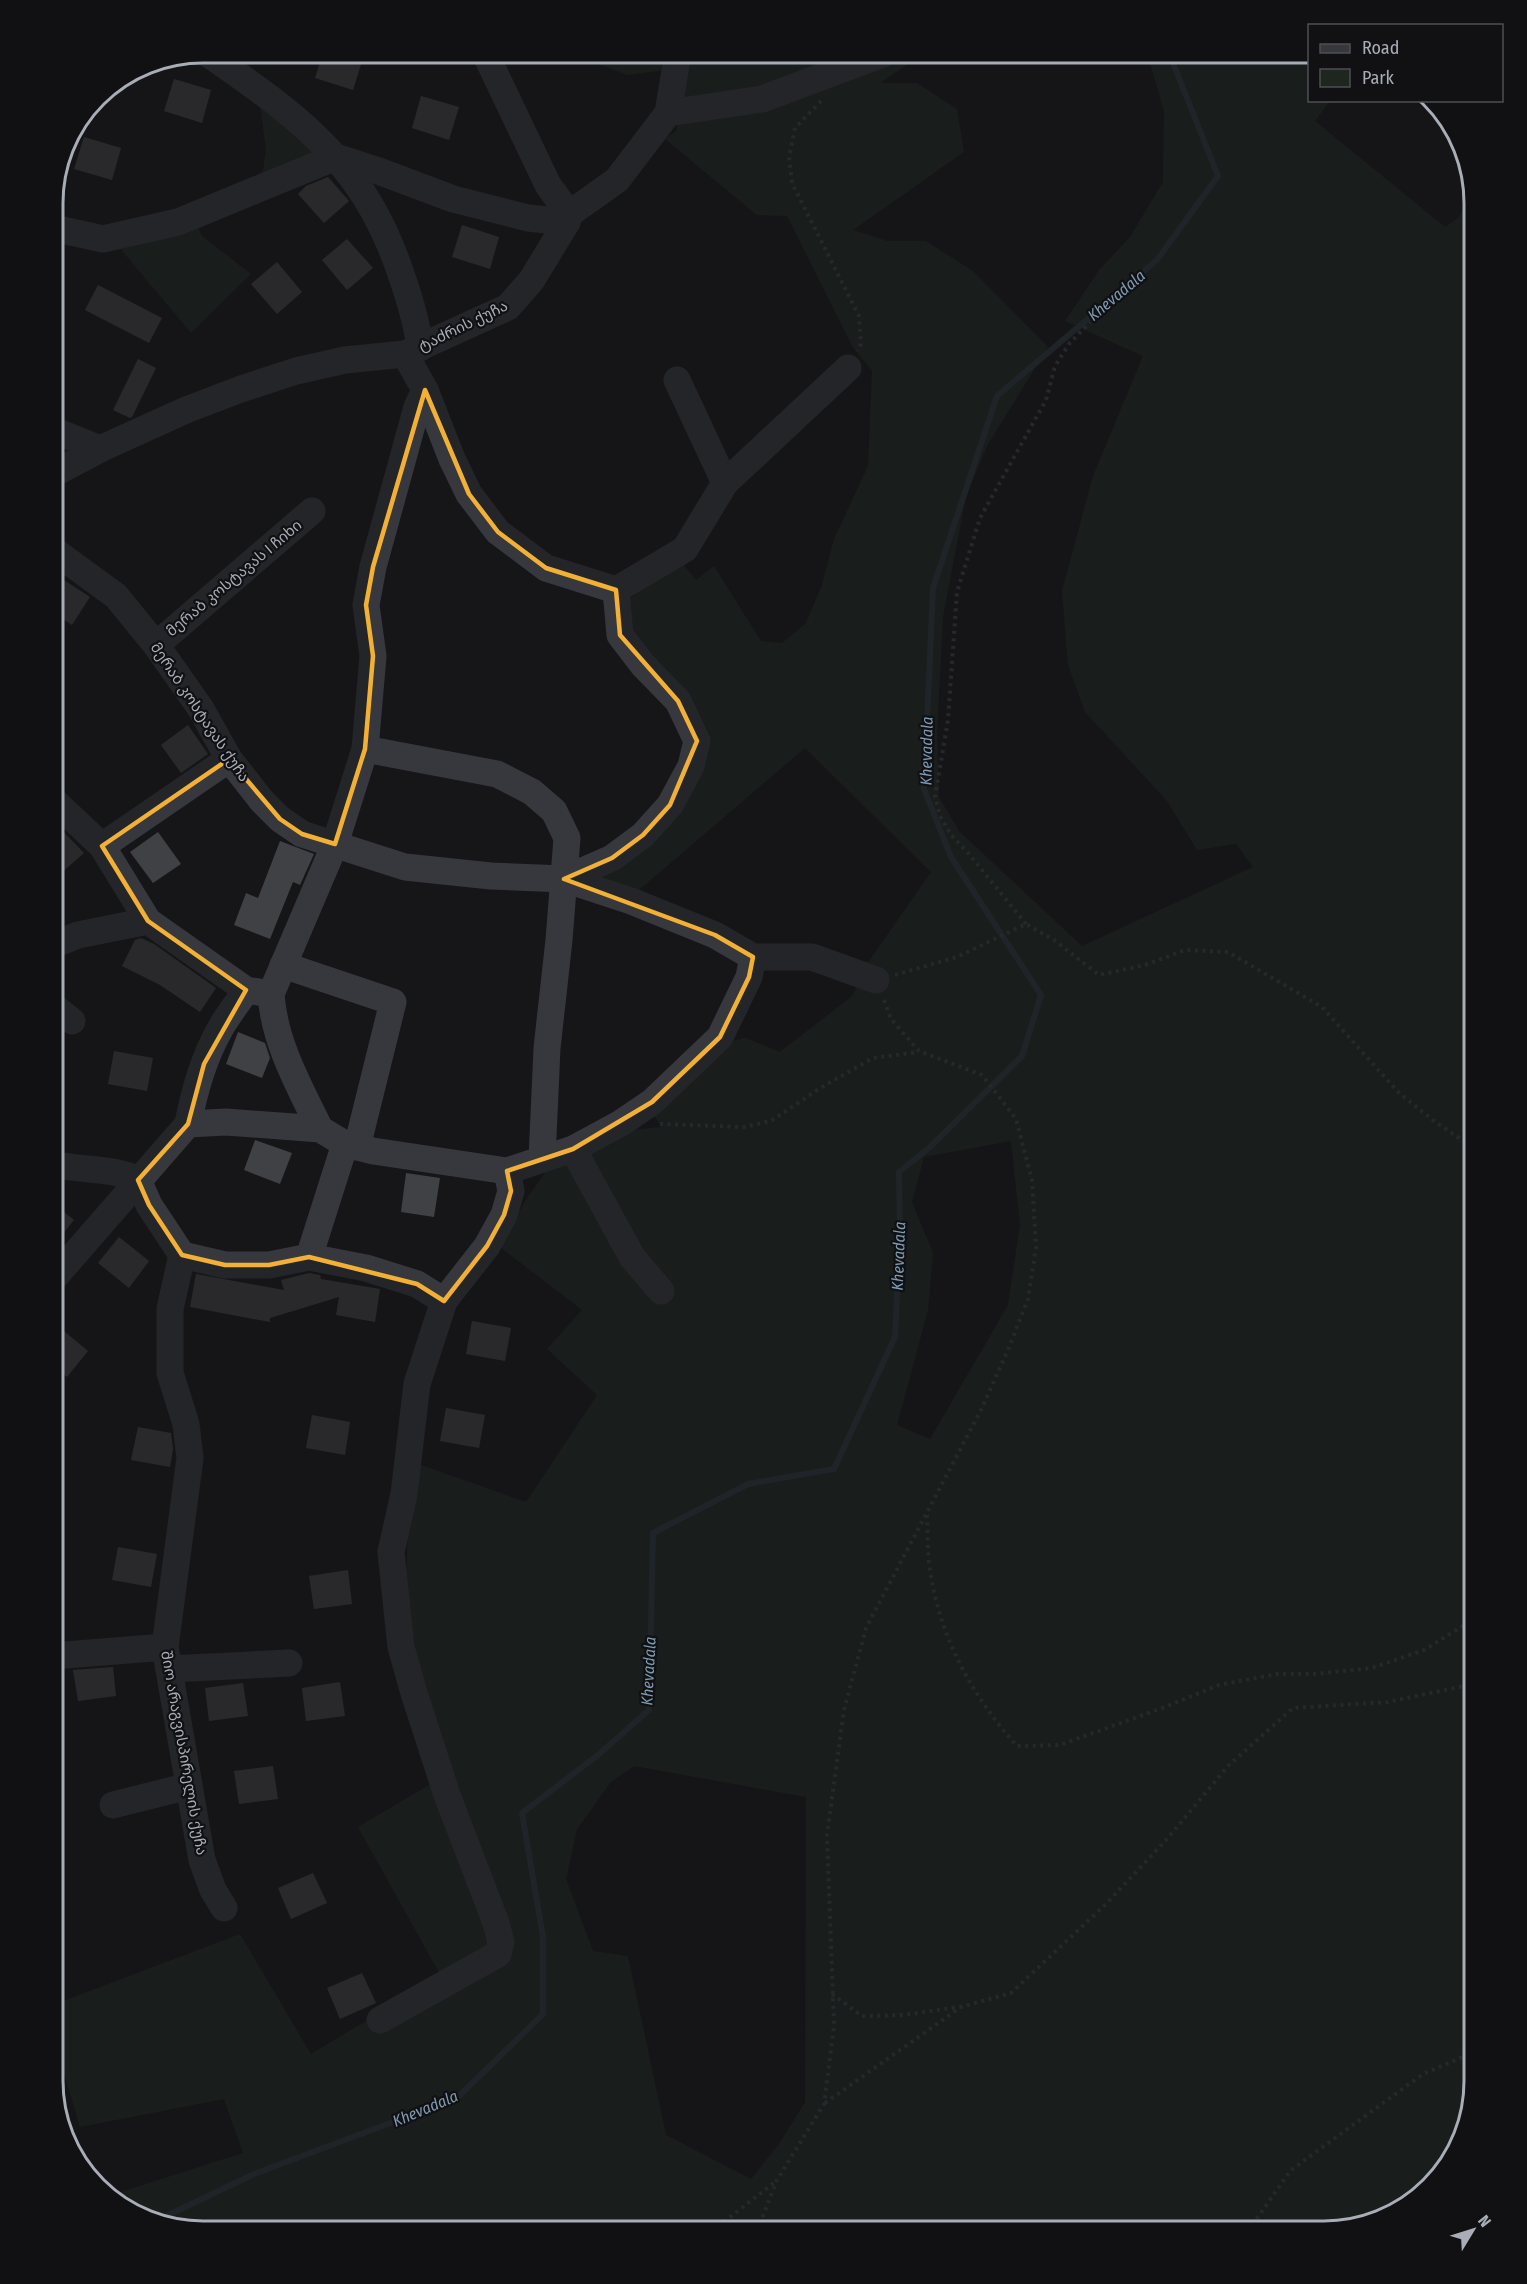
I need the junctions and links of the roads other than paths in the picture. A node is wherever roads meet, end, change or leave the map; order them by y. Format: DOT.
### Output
graph roads {
  1 [pos="222,63"];
  2 [pos="490,63"];
  3 [pos="676,63"];
  4 [pos="858,63"];
  5 [pos="668,113"];
  6 [pos="336,157"];
  7 [pos="568,218"];
  8 [pos="63,230"];
  9 [pos="412,351"];
  10 [pos="848,368"];
  11 [pos="677,380"];
  12 [pos="425,390"];
  13 [pos="63,434"];
  14 [pos="100,449"];
  15 [pos="63,469"];
  16 [pos="725,483"];
  17 [pos="312,512"];
  18 [pos="63,557"];
  19 [pos="616,590"];
  20 [pos="156,645"];
  21 [pos="365,749"];
  22 [pos="228,759"];
  23 [pos="63,809"];
  24 [pos="335,844"];
  25 [pos="102,846"];
  26 [pos="564,879"];
  27 [pos="148,921"];
  28 [pos="63,941"];
  29 [pos="753,957"];
  30 [pos="283,965"];
  31 [pos="876,980"];
  32 [pos="259,992"];
  33 [pos="188,1124"];
  34 [pos="320,1129"];
  35 [pos="351,1145"];
  36 [pos="573,1149"];
  37 [pos="542,1159"];
  38 [pos="63,1167"];
  39 [pos="507,1171"];
  40 [pos="138,1179"];
  41 [pos="182,1255"];
  42 [pos="309,1257"];
  43 [pos="63,1267"];
  44 [pos="661,1291"];
  45 [pos="444,1301"];
  46 [pos="63,1656"];
  47 [pos="167,1658"];
  48 [pos="289,1663"];
  49 [pos="189,1786"];
  50 [pos="113,1805"];
  51 [pos="224,1908"];
  52 [pos="380,2020"];
  1 -- 6 [label="street"];
  2 -- 7 [label="street"];
  3 -- 5 [label="street"];
  4 -- 5 [label="street"];
  5 -- 7 [label="street, ტაძრის ქუჩა"];
  6 -- 7 [label="street"];
  6 -- 8 [label="street"];
  6 -- 9 [label="street"];
  7 -- 9 [label="street, ტაძრის ქუჩა"];
  9 -- 12 [label="street"];
  9 -- 14 [label="street, ტაძრის ქუჩა"];
  10 -- 16 [label="street"];
  11 -- 16 [label="street"];
  12 -- 19 [label="street"];
  12 -- 21 [label="street"];
  13 -- 14 [label="street"];
  14 -- 15 [label="street, ტაძრის ქუჩა"];
  16 -- 19 [label="street"];
  17 -- 20 [label="street, მერაბ კოსტავას I ჩიხი"];
  18 -- 20 [label="street, მერაბ კოსტავას ქუჩა"];
  19 -- 26 [label="street"];
  20 -- 22 [label="street, მერაბ კოსტავას ქუჩა"];
  21 -- 24 [label="street"];
  21 -- 26 [label="street"];
  22 -- 24 [label="street, მერაბ კოსტავას ქუჩა"];
  22 -- 25 [label="street"];
  23 -- 25 [label="street"];
  24 -- 26 [label="street, მერაბ კოსტავას ქუჩა"];
  24 -- 30 [label="street"];
  25 -- 27 [label="street"];
  26 -- 29 [label="street, მერაბ კოსტავას ქუჩა"];
  26 -- 37 [label="street"];
  27 -- 28 [label="street"];
  27 -- 32 [label="street"];
  29 -- 31 [label="street, მერაბ კოსტავას ქუჩა"];
  29 -- 36 [label="street"];
  30 -- 32 [label="street"];
  30 -- 35 [label="street"];
  32 -- 33 [label="street"];
  32 -- 34 [label="street"];
  33 -- 34 [label="street"];
  33 -- 40 [label="street"];
  34 -- 35 [label="street"];
  35 -- 39 [label="street"];
  35 -- 42 [label="street"];
  36 -- 37 [label="street"];
  36 -- 44 [label="street"];
  37 -- 39 [label="street"];
  38 -- 40 [label="street"];
  39 -- 45 [label="street"];
  40 -- 41 [label="street"];
  40 -- 43 [label="street"];
  41 -- 42 [label="street"];
  41 -- 47 [label="street, შიო არაგვისპირელის ქუჩა"];
  42 -- 45 [label="street"];
  45 -- 52 [label="street"];
  46 -- 47 [label="street"];
  47 -- 48 [label="street"];
  47 -- 49 [label="street, შიო არაგვისპირელის ქუჩა"];
  49 -- 50 [label="street"];
  49 -- 51 [label="street, შიო არაგვისპირელის ქუჩა"];
}
